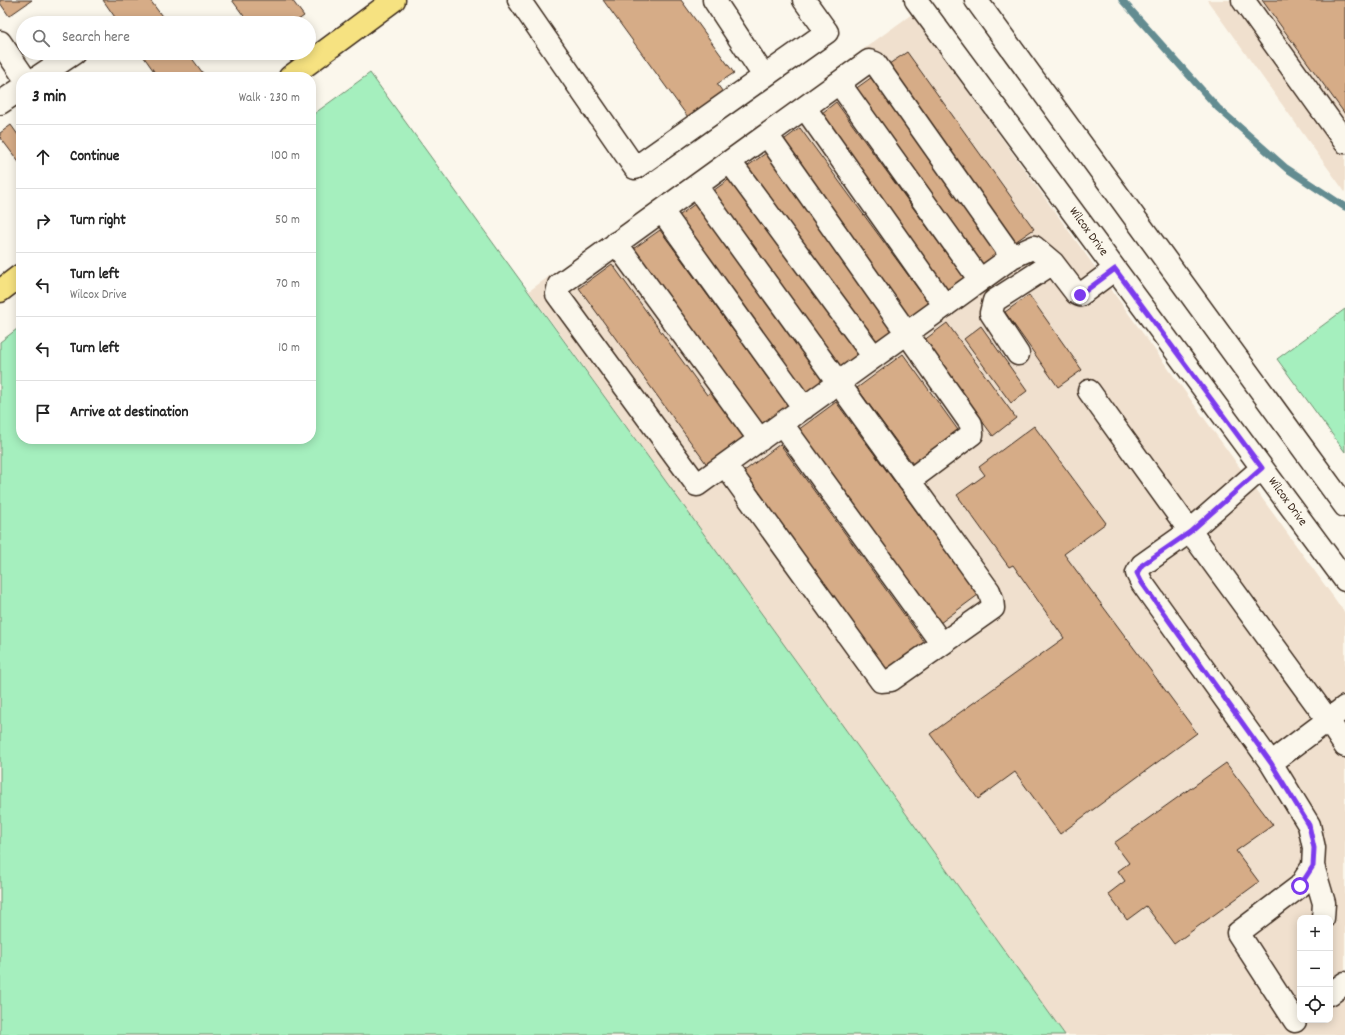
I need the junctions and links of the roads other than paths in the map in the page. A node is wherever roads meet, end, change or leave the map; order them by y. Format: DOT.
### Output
graph roads {
  1 [pos="394,0"];
  2 [pos="519,0"];
  3 [pos="714,0"];
  4 [pos="804,0"];
  5 [pos="916,0"];
  6 [pos="976,0"];
  7 [pos="1243,0"];
  8 [pos="0,42"];
  9 [pos="316,58"];
  10 [pos="64,60"];
  11 [pos="313,60"];
  12 [pos="21,72"];
  13 [pos="46,72"];
  14 [pos="297,72"];
  15 [pos="764,76"];
  16 [pos="839,83"];
  17 [pos="16,92"];
  18 [pos="0,103"];
  19 [pos="805,108"];
  20 [pos="767,135"];
  21 [pos="1345,142"];
  22 [pos="730,162"];
  23 [pos="696,186"];
  24 [pos="662,211"];
  25 [pos="616,243"];
  26 [pos="1012,257"];
  27 [pos="1053,263"];
  28 [pos="1115,269"];
  29 [pos="16,279"];
  30 [pos="980,280"];
  31 [pos="0,291"];
  32 [pos="945,306"];
  33 [pos="907,333"];
  34 [pos="1018,354"];
  35 [pos="874,357"];
  36 [pos="838,383"];
  37 [pos="1089,391"];
  38 [pos="804,408"];
  39 [pos="782,424"];
  40 [pos="760,440"];
  41 [pos="725,465"];
  42 [pos="1262,468"];
  43 [pos="909,481"];
  44 [pos="1345,506"];
  45 [pos="1190,532"];
  46 [pos="1345,580"];
  47 [pos="942,644"];
  48 [pos="1345,707"];
  49 [pos="1328,720"];
  50 [pos="1345,746"];
  51 [pos="1271,763"];
  52 [pos="1313,866"];
  53 [pos="1323,915"];
  54 [pos="1345,983"];
  55 [pos="1333,992"];
  56 [pos="1300,1024"];
  1 -- 9 [label="main road"];
  2 -- 15 [label="street"];
  3 -- 15 [label="street"];
  4 -- 15 [label="street"];
  5 -- 28 [label="street, Wilcox Drive"];
  6 -- 44 [label="street"];
  7 -- 21 [label="street"];
  8 -- 12 [label="street"];
  10 -- 13 [label="street"];
  11 -- 14 [label="main road"];
  16 -- 19 [label="street"];
  16 -- 26 [label="street"];
  16 -- 30 [label="street"];
  17 -- 18 [label="street"];
  19 -- 20 [label="street"];
  19 -- 32 [label="street"];
  20 -- 22 [label="street"];
  20 -- 33 [label="street"];
  22 -- 23 [label="street"];
  22 -- 35 [label="street"];
  23 -- 24 [label="street"];
  23 -- 36 [label="street"];
  24 -- 25 [label="street"];
  24 -- 38 [label="street"];
  25 -- 40 [label="street"];
  25 -- 41 [label="street"];
  26 -- 27 [label="street"];
  26 -- 30 [label="street"];
  27 -- 28 [label="street"];
  27 -- 34 [label="street"];
  28 -- 42 [label="street, Wilcox Drive"];
  29 -- 31 [label="main road"];
  30 -- 32 [label="street"];
  32 -- 33 [label="street"];
  33 -- 35 [label="street"];
  33 -- 43 [label="street"];
  35 -- 36 [label="street"];
  36 -- 38 [label="street"];
  36 -- 43 [label="street"];
  37 -- 45 [label="street"];
  38 -- 39 [label="street"];
  39 -- 40 [label="street"];
  39 -- 47 [label="street"];
  40 -- 41 [label="street"];
  41 -- 47 [label="street"];
  42 -- 45 [label="street"];
  42 -- 46 [label="street, Wilcox Drive"];
  43 -- 47 [label="street"];
  45 -- 49 [label="street"];
  45 -- 51 [label="street"];
  48 -- 49 [label="street"];
  49 -- 50 [label="street"];
  49 -- 51 [label="street"];
  51 -- 52 [label="street"];
  52 -- 53 [label="street"];
  52 -- 56 [label="street"];
  54 -- 55 [label="street"];
}
